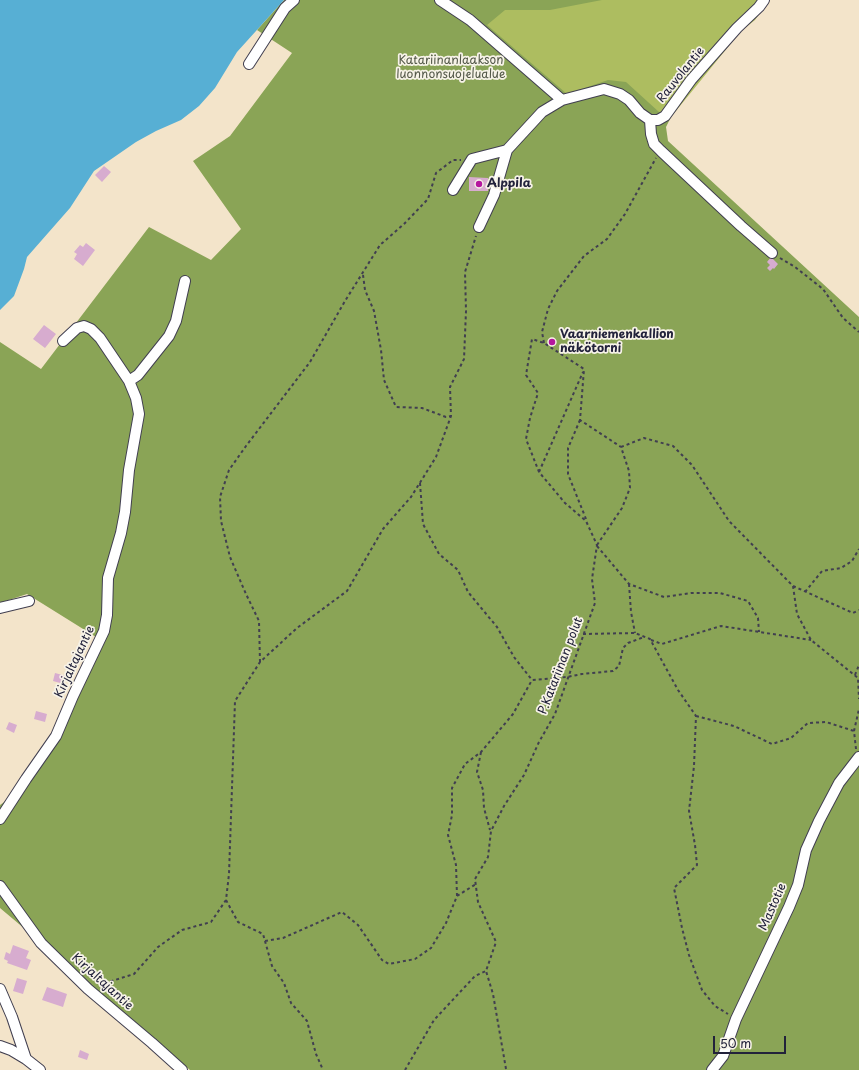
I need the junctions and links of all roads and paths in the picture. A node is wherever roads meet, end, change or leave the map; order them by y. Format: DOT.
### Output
graph roads {
  1 [pos="294,0"];
  2 [pos="440,0"];
  3 [pos="764,0"];
  4 [pos="249,64"];
  5 [pos="562,100"];
  6 [pos="650,120"];
  7 [pos="507,150"];
  8 [pos="472,159"];
  9 [pos="652,164"];
  10 [pos="453,190"];
  11 [pos="479,227"];
  12 [pos="772,253"];
  13 [pos="363,274"];
  14 [pos="185,281"];
  15 [pos="859,332"];
  16 [pos="63,341"];
  17 [pos="544,343"];
  18 [pos="584,369"];
  19 [pos="129,381"];
  20 [pos="451,416"];
  21 [pos="580,420"];
  22 [pos="621,447"];
  23 [pos="539,472"];
  24 [pos="420,482"];
  25 [pos="586,521"];
  26 [pos="597,545"];
  27 [pos="859,549"];
  28 [pos="629,584"];
  29 [pos="793,586"];
  30 [pos="805,592"];
  31 [pos="29,601"];
  32 [pos="0,608"];
  33 [pos="859,610"];
  34 [pos="759,632"];
  35 [pos="635,633"];
  36 [pos="583,634"];
  37 [pos="645,637"];
  38 [pos="650,639"];
  39 [pos="811,640"];
  40 [pos="260,662"];
  41 [pos="859,665"];
  42 [pos="855,675"];
  43 [pos="567,677"];
  44 [pos="532,680"];
  45 [pos="859,699"];
  46 [pos="859,709"];
  47 [pos="696,716"];
  48 [pos="854,731"];
  49 [pos="481,752"];
  50 [pos="858,758"];
  51 [pos="0,819"];
  52 [pos="491,831"];
  53 [pos="476,884"];
  54 [pos="0,886"];
  55 [pos="457,896"];
  56 [pos="226,900"];
  57 [pos="265,941"];
  58 [pos="486,971"];
  59 [pos="0,989"];
  60 [pos="88,989"];
  61 [pos="736,1019"];
  62 [pos="0,1046"];
  63 [pos="26,1059"];
  64 [pos="504,1069"];
  65 [pos="40,1070"];
  66 [pos="182,1070"];
  67 [pos="322,1070"];
  68 [pos="406,1070"];
  69 [pos="509,1070"];
  70 [pos="712,1070"];
  1 -- 4 [label="street"];
  2 -- 5 [label="street"];
  3 -- 6 [label="street, Rauvolantie"];
  5 -- 6 [label="street"];
  5 -- 7 [label="street"];
  6 -- 12 [label="street"];
  7 -- 8 [label="street"];
  7 -- 11 [label="street"];
  8 -- 10 [label="street"];
  8 -- 13 [label="path"];
  9 -- 17 [label="path"];
  11 -- 20 [label="path"];
  12 -- 15 [label="path"];
  13 -- 20 [label="path"];
  13 -- 40 [label="path"];
  14 -- 19 [label="street"];
  16 -- 19 [label="street, Kirjaltajantie"];
  17 -- 18 [label="path"];
  17 -- 23 [label="path"];
  18 -- 21 [label="path"];
  18 -- 23 [label="path"];
  19 -- 51 [label="street, Kirjaltajantie"];
  20 -- 24 [label="path"];
  21 -- 22 [label="path"];
  21 -- 25 [label="path"];
  22 -- 26 [label="path"];
  22 -- 29 [label="path"];
  23 -- 25 [label="path"];
  24 -- 40 [label="path"];
  24 -- 44 [label="path"];
  25 -- 26 [label="path"];
  26 -- 28 [label="path"];
  26 -- 36 [label="path, P.Katariinan polut"];
  27 -- 30 [label="path"];
  28 -- 34 [label="path"];
  28 -- 35 [label="path"];
  29 -- 30 [label="path"];
  29 -- 39 [label="path"];
  30 -- 33 [label="path"];
  31 -- 32 [label="street"];
  34 -- 38 [label="path"];
  34 -- 39 [label="path"];
  35 -- 36 [label="path"];
  35 -- 37 [label="path"];
  36 -- 43 [label="path, P.Katariinan polut"];
  37 -- 38 [label="path"];
  37 -- 43 [label="path"];
  38 -- 47 [label="path"];
  39 -- 42 [label="path"];
  40 -- 56 [label="path"];
  41 -- 42 [label="path"];
  42 -- 45 [label="path"];
  43 -- 44 [label="path"];
  43 -- 52 [label="path, P.Katariinan polut"];
  44 -- 49 [label="path"];
  46 -- 48 [label="path"];
  47 -- 48 [label="path"];
  47 -- 61 [label="path"];
  48 -- 50 [label="path"];
  49 -- 52 [label="path"];
  49 -- 55 [label="path"];
  50 -- 61 [label="street, Mastotie"];
  52 -- 53 [label="path, P.Katariinan polut"];
  53 -- 55 [label="path"];
  53 -- 58 [label="path, P.Katariinan polut"];
  54 -- 60 [label="street, Kirjaltajantie"];
  55 -- 57 [label="path"];
  56 -- 57 [label="path"];
  56 -- 60 [label="path"];
  57 -- 67 [label="path"];
  58 -- 64 [label="path"];
  58 -- 68 [label="path"];
  59 -- 63 [label="street"];
  60 -- 66 [label="street, Kirjaltajantie"];
  61 -- 70 [label="street, Mastotie"];
  62 -- 63 [label="street"];
  63 -- 65 [label="street"];
  64 -- 69 [label="path"];
}
